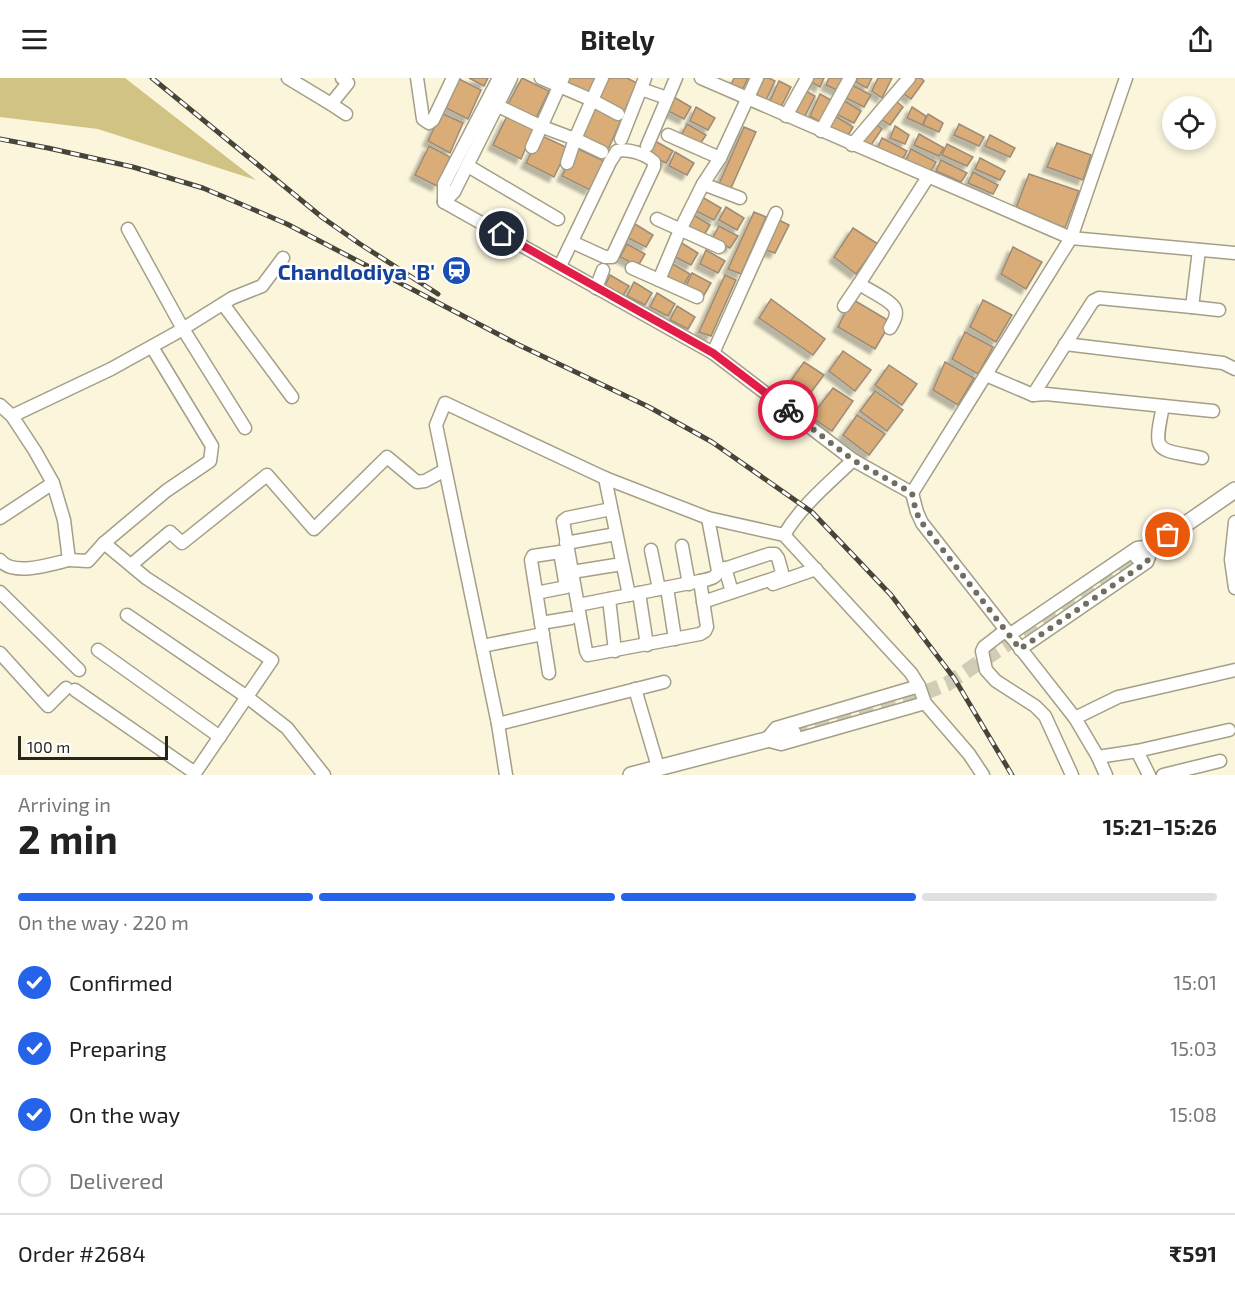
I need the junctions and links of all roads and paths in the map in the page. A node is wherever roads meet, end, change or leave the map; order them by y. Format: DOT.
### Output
graph roads {
  1 [pos="288,78"];
  2 [pos="342,78"];
  3 [pos="417,78"];
  4 [pos="453,78"];
  5 [pos="499,78"];
  6 [pos="511,78"];
  7 [pos="541,78"];
  8 [pos="602,78"];
  9 [pos="676,78"];
  10 [pos="701,78"];
  11 [pos="757,78"];
  12 [pos="807,78"];
  13 [pos="850,78"];
  14 [pos="909,78"];
  15 [pos="1126,78"];
  16 [pos="561,82"];
  17 [pos="643,83"];
  18 [pos="667,98"];
  19 [pos="747,98"];
  20 [pos="592,100"];
  21 [pos="331,104"];
  22 [pos="498,106"];
  23 [pos="346,114"];
  24 [pos="618,114"];
  25 [pos="786,116"];
  26 [pos="540,126"];
  27 [pos="821,131"];
  28 [pos="668,135"];
  29 [pos="575,139"];
  30 [pos="621,139"];
  31 [pos="852,145"];
  32 [pos="647,146"];
  33 [pos="532,147"];
  34 [pos="602,152"];
  35 [pos="720,158"];
  36 [pos="567,163"];
  37 [pos="468,166"];
  38 [pos="928,177"];
  39 [pos="703,184"];
  40 [pos="740,198"];
  41 [pos="444,202"];
  42 [pos="776,213"];
  43 [pos="558,219"];
  44 [pos="657,219"];
  45 [pos="128,229"];
  46 [pos="680,230"];
  47 [pos="1071,238"];
  48 [pos="572,242"];
  49 [pos="718,247"];
  50 [pos="1199,250"];
  51 [pos="1235,253"];
  52 [pos="283,258"];
  53 [pos="560,266"];
  54 [pos="632,267"];
  55 [pos="603,270"];
  56 [pos="659,280"];
  57 [pos="859,284"];
  58 [pos="596,288"];
  59 [pos="697,297"];
  60 [pos="223,304"];
  61 [pos="844,306"];
  62 [pos="1192,307"];
  63 [pos="1219,310"];
  64 [pos="890,328"];
  65 [pos="183,329"];
  66 [pos="1065,344"];
  67 [pos="152,347"];
  68 [pos="713,353"];
  69 [pos="1229,361"];
  70 [pos="1235,369"];
  71 [pos="986,375"];
  72 [pos="1033,395"];
  73 [pos="292,397"];
  74 [pos="1164,406"];
  75 [pos="1213,411"];
  76 [pos="5,412"];
  77 [pos="245,428"];
  78 [pos="1202,458"];
  79 [pos="853,460"];
  80 [pos="445,470"];
  81 [pos="605,478"];
  82 [pos="53,483"];
  83 [pos="1235,490"];
  84 [pos="912,493"];
  85 [pos="611,509"];
  86 [pos="0,518"];
  87 [pos="708,518"];
  88 [pos="1235,522"];
  89 [pos="616,534"];
  90 [pos="784,535"];
  91 [pos="104,543"];
  92 [pos="566,543"];
  93 [pos="682,546"];
  94 [pos="1153,546"];
  95 [pos="651,550"];
  96 [pos="1138,557"];
  97 [pos="69,560"];
  98 [pos="622,564"];
  99 [pos="1,565"];
  100 [pos="131,565"];
  101 [pos="816,568"];
  102 [pos="722,570"];
  103 [pos="572,572"];
  104 [pos="694,583"];
  105 [pos="1235,588"];
  106 [pos="663,589"];
  107 [pos="0,592"];
  108 [pos="536,593"];
  109 [pos="634,594"];
  110 [pos="735,595"];
  111 [pos="609,599"];
  112 [pos="703,602"];
  113 [pos="578,605"];
  114 [pos="127,615"];
  115 [pos="571,618"];
  116 [pos="542,629"];
  117 [pos="1008,633"];
  118 [pos="675,639"];
  119 [pos="647,645"];
  120 [pos="482,646"];
  121 [pos="1020,649"];
  122 [pos="98,650"];
  123 [pos="615,651"];
  124 [pos="0,653"];
  125 [pos="79,670"];
  126 [pos="1235,670"];
  127 [pos="549,673"];
  128 [pos="664,682"];
  129 [pos="919,686"];
  130 [pos="635,689"];
  131 [pos="247,697"];
  132 [pos="925,703"];
  133 [pos="1075,718"];
  134 [pos="498,724"];
  135 [pos="1229,730"];
  136 [pos="793,733"];
  137 [pos="220,737"];
  138 [pos="766,740"];
  139 [pos="1137,751"];
  140 [pos="1098,757"];
  141 [pos="1220,761"];
  142 [pos="658,767"];
  143 [pos="324,775"];
  144 [pos="506,775"];
  145 [pos="631,775"];
  146 [pos="983,775"];
  147 [pos="1072,775"];
  148 [pos="1106,775"];
  149 [pos="1149,775"];
  150 [pos="1163,775"];
  1 -- 21 [label="street"];
  2 -- 21 [label="street"];
  3 -- 4 [label="street"];
  5 -- 41 [label="street"];
  6 -- 22 [label="street"];
  7 -- 16 [label="street"];
  8 -- 20 [label="street"];
  9 -- 18 [label="street"];
  10 -- 19 [label="street"];
  11 -- 19 [label="street"];
  12 -- 25 [label="street"];
  13 -- 27 [label="street"];
  14 -- 31 [label="street"];
  15 -- 47 [label="street"];
  16 -- 20 [label="street"];
  16 -- 26 [label="street"];
  17 -- 18 [label="street"];
  17 -- 30 [label="street"];
  18 -- 32 [label="street"];
  19 -- 25 [label="street"];
  19 -- 35 [label="street"];
  20 -- 24 [label="street"];
  20 -- 29 [label="street"];
  21 -- 23 [label="street"];
  22 -- 26 [label="street"];
  22 -- 37 [label="street"];
  25 -- 27 [label="street"];
  26 -- 29 [label="street"];
  26 -- 33 [label="street"];
  27 -- 31 [label="street"];
  28 -- 35 [label="street"];
  29 -- 34 [label="street"];
  29 -- 36 [label="street"];
  31 -- 38 [label="street"];
  35 -- 39 [label="street"];
  37 -- 41 [label="street"];
  37 -- 43 [label="street"];
  38 -- 47 [label="street"];
  38 -- 57 [label="street"];
  39 -- 40 [label="street"];
  39 -- 46 [label="street"];
  41 -- 53 [label="street"];
  42 -- 68 [label="street"];
  44 -- 46 [label="street"];
  45 -- 65 [label="street"];
  46 -- 49 [label="street"];
  46 -- 56 [label="street"];
  47 -- 50 [label="street"];
  47 -- 71 [label="street"];
  48 -- 48 [label="street"];
  48 -- 53 [label="street"];
  50 -- 51 [label="street"];
  50 -- 62 [label="street"];
  52 -- 60 [label="street"];
  53 -- 58 [label="street"];
  54 -- 56 [label="street"];
  55 -- 58 [label="street"];
  56 -- 59 [label="street"];
  57 -- 61 [label="street"];
  57 -- 64 [label="street"];
  58 -- 68 [label="street"];
  60 -- 65 [label="street"];
  60 -- 73 [label="street"];
  62 -- 63 [label="street"];
  62 -- 66 [label="street"];
  65 -- 67 [label="street"];
  65 -- 77 [label="street"];
  66 -- 69 [label="street"];
  66 -- 72 [label="street"];
  67 -- 76 [label="street"];
  67 -- 91 [label="street"];
  68 -- 79 [label="street"];
  69 -- 70 [label="street"];
  71 -- 72 [label="street"];
  71 -- 84 [label="street"];
  72 -- 74 [label="street"];
  74 -- 75 [label="street"];
  74 -- 78 [label="street"];
  76 -- 82 [label="street"];
  79 -- 84 [label="street"];
  79 -- 90 [label="street"];
  80 -- 81 [label="street"];
  80 -- 100 [label="street"];
  80 -- 120 [label="street"];
  81 -- 85 [label="street"];
  81 -- 87 [label="street"];
  82 -- 86 [label="street"];
  82 -- 97 [label="street"];
  83 -- 94 [label="street"];
  84 -- 117 [label="street"];
  85 -- 89 [label="street"];
  85 -- 92 [label="street"];
  87 -- 90 [label="street"];
  87 -- 102 [label="street"];
  88 -- 105 [label="street"];
  89 -- 92 [label="street"];
  89 -- 98 [label="street"];
  90 -- 101 [label="street"];
  91 -- 97 [label="street"];
  91 -- 100 [label="street"];
  92 -- 103 [label="street"];
  93 -- 104 [label="street"];
  94 -- 96 [label="street"];
  94 -- 117 [label="street"];
  94 -- 121 [label="street"];
  95 -- 106 [label="street"];
  97 -- 99 [label="street"];
  98 -- 103 [label="street"];
  98 -- 109 [label="street"];
  100 -- 131 [label="street"];
  101 -- 110 [label="street"];
  101 -- 129 [label="street"];
  102 -- 104 [label="street"];
  102 -- 110 [label="street"];
  102 -- 110 [label="street"];
  103 -- 113 [label="street"];
  104 -- 106 [label="street"];
  104 -- 112 [label="street"];
  106 -- 109 [label="street"];
  106 -- 118 [label="street"];
  107 -- 125 [label="street"];
  108 -- 116 [label="street"];
  109 -- 111 [label="street"];
  109 -- 119 [label="street"];
  110 -- 112 [label="street"];
  111 -- 113 [label="street"];
  111 -- 123 [label="street"];
  112 -- 118 [label="street"];
  113 -- 123 [label="street"];
  114 -- 131 [label="street"];
  115 -- 116 [label="street"];
  116 -- 120 [label="street"];
  116 -- 127 [label="street"];
  117 -- 121 [label="street"];
  117 -- 147 [label="street"];
  118 -- 119 [label="street"];
  119 -- 123 [label="street"];
  120 -- 134 [label="street"];
  121 -- 133 [label="street"];
  122 -- 137 [label="street"];
  124 -- 137 [label="street"];
  126 -- 133 [label="street"];
  128 -- 130 [label="street"];
  129 -- 132 [label="street"];
  129 -- 138 [label="street"];
  130 -- 134 [label="street"];
  130 -- 142 [label="street"];
  131 -- 137 [label="street"];
  131 -- 143 [label="street"];
  132 -- 138 [label="street"];
  132 -- 146 [label="street"];
  133 -- 140 [label="street"];
  134 -- 144 [label="street"];
  135 -- 139 [label="street"];
  136 -- 138 [label="street"];
  138 -- 142 [label="street"];
  139 -- 140 [label="street"];
  139 -- 149 [label="street"];
  140 -- 148 [label="street"];
  141 -- 150 [label="street"];
  142 -- 145 [label="street"];
}
